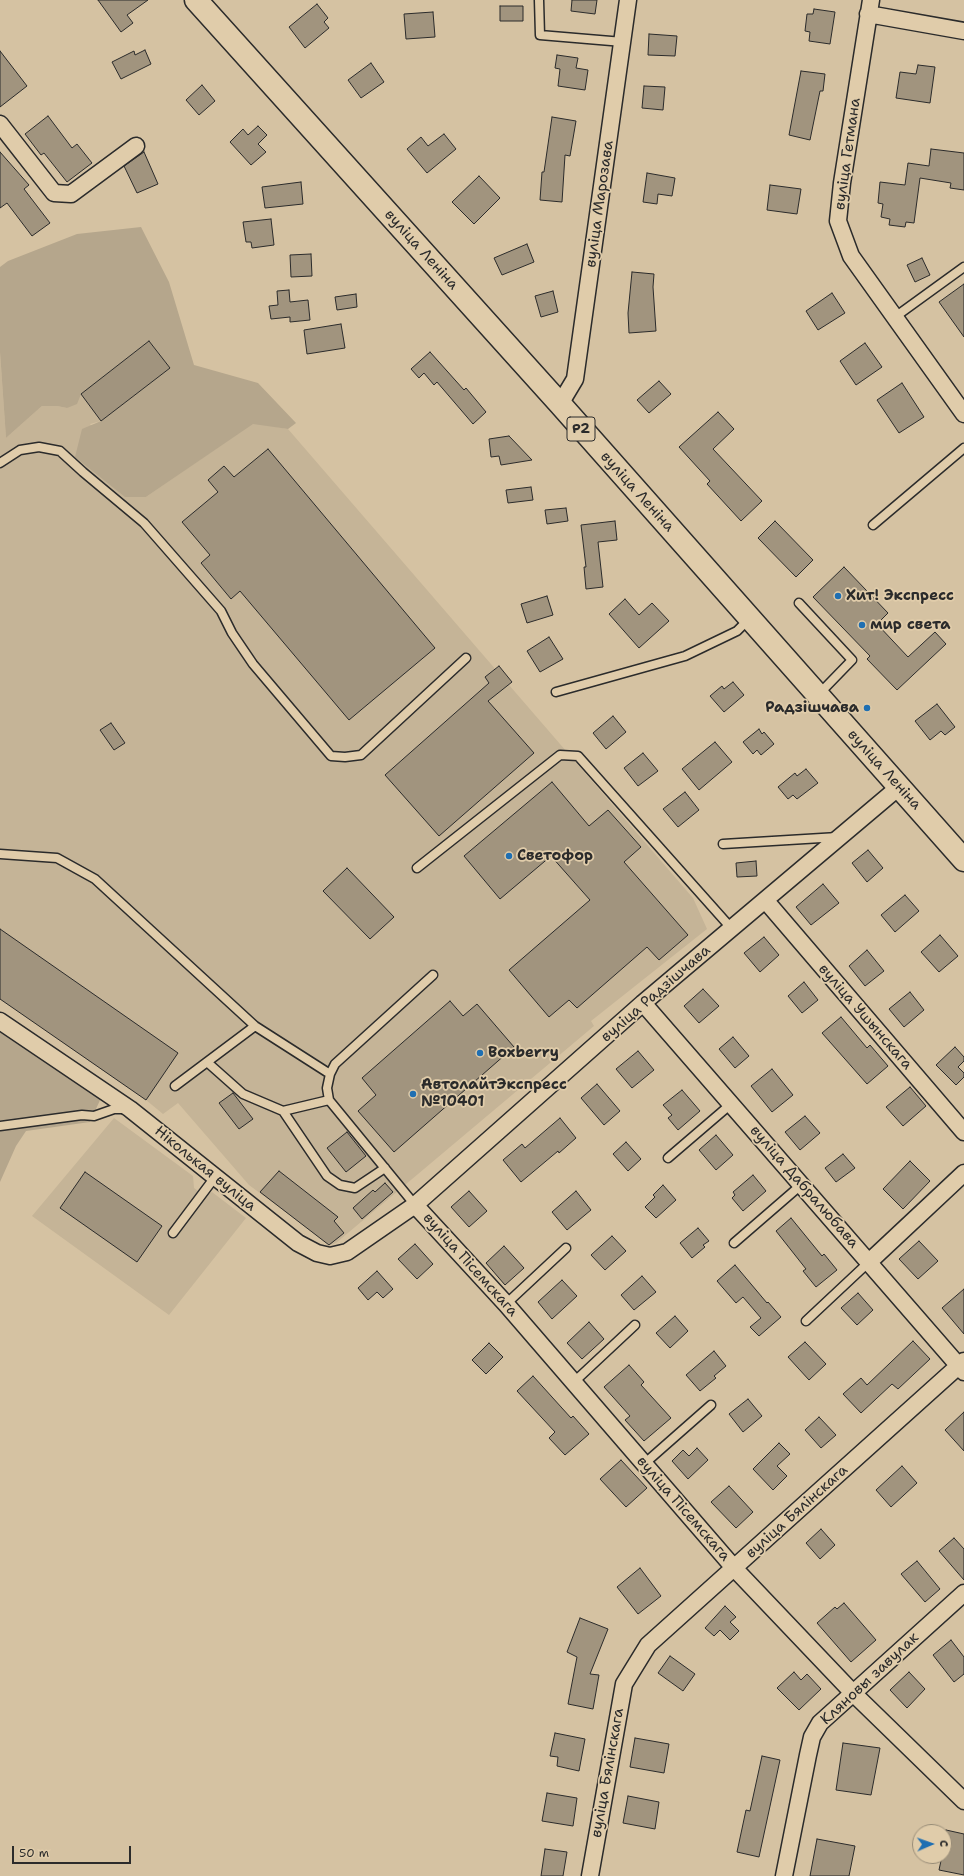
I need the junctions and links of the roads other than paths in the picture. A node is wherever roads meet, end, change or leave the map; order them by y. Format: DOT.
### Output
graph roads {
  1 [pos="196,0"];
  2 [pos="539,0"];
  3 [pos="628,0"];
  4 [pos="870,7"];
  5 [pos="964,31"];
  6 [pos="622,42"];
  7 [pos="0,124"];
  8 [pos="136,146"];
  9 [pos="964,267"];
  10 [pos="895,317"];
  11 [pos="560,404"];
  12 [pos="964,414"];
  13 [pos="964,448"];
  14 [pos="0,463"];
  15 [pos="873,525"];
  16 [pos="799,602"];
  17 [pos="749,618"];
  18 [pos="466,658"];
  19 [pos="556,692"];
  20 [pos="817,696"];
  21 [pos="899,787"];
  22 [pos="840,837"];
  23 [pos="723,844"];
  24 [pos="0,854"];
  25 [pos="964,860"];
  26 [pos="418,868"];
  27 [pos="766,901"];
  28 [pos="732,929"];
  29 [pos="433,976"];
  30 [pos="643,1003"];
  31 [pos="0,1021"];
  32 [pos="256,1026"];
  33 [pos="207,1062"];
  34 [pos="330,1074"];
  35 [pos="175,1086"];
  36 [pos="329,1100"];
  37 [pos="731,1104"];
  38 [pos="130,1109"];
  39 [pos="283,1112"];
  40 [pos="0,1126"];
  41 [pos="964,1132"];
  42 [pos="668,1158"];
  43 [pos="385,1168"];
  44 [pos="964,1173"];
  45 [pos="214,1177"];
  46 [pos="801,1184"];
  47 [pos="415,1205"];
  48 [pos="173,1233"];
  49 [pos="734,1243"];
  50 [pos="566,1248"];
  51 [pos="869,1262"];
  52 [pos="506,1304"];
  53 [pos="806,1321"];
  54 [pos="636,1326"];
  55 [pos="962,1366"];
  56 [pos="574,1382"];
  57 [pos="711,1405"];
  58 [pos="644,1464"];
  59 [pos="734,1569"];
  60 [pos="964,1594"];
  61 [pos="852,1693"];
  62 [pos="964,1801"];
  63 [pos="590,1876"];
  64 [pos="784,1876"];
  1 -- 11 [label="main road, вуліца Леніна / Р2"];
  2 -- 6 [label="lane"];
  3 -- 6 [label="street, вуліца Марозава"];
  4 -- 5 [label="street"];
  4 -- 10 [label="street, вуліца Гетмана"];
  6 -- 11 [label="street, вуліца Марозава"];
  7 -- 8 [label="street"];
  9 -- 10 [label="lane"];
  10 -- 12 [label="street, вуліца Гетмана"];
  11 -- 17 [label="main road, вуліца Леніна / Р2"];
  13 -- 15 [label="lane"];
  14 -- 18 [label="lane"];
  16 -- 20 [label="lane"];
  17 -- 19 [label="lane"];
  17 -- 20 [label="main road, вуліца Леніна / Р2"];
  20 -- 21 [label="main road, вуліца Леніна / Р2"];
  21 -- 22 [label="street, вуліца Радзішчава"];
  21 -- 25 [label="main road, вуліца Леніна / Р2"];
  22 -- 23 [label="lane"];
  22 -- 27 [label="street, вуліца Радзішчава"];
  24 -- 32 [label="lane"];
  26 -- 28 [label="lane"];
  27 -- 28 [label="street, вуліца Радзішчава"];
  27 -- 41 [label="street, вуліца Ушынскага"];
  28 -- 30 [label="street, вуліца Радзішчава"];
  29 -- 34 [label="lane"];
  30 -- 37 [label="street, вуліца Дабралюбава"];
  30 -- 47 [label="street, вуліца Радзішчава"];
  31 -- 38 [label="street, Ніколькая вуліца"];
  32 -- 33 [label="lane"];
  32 -- 34 [label="lane"];
  33 -- 35 [label="lane"];
  33 -- 39 [label="lane"];
  34 -- 36 [label="lane"];
  36 -- 39 [label="lane"];
  36 -- 43 [label="lane"];
  37 -- 42 [label="lane"];
  37 -- 46 [label="street, вуліца Дабралюбава"];
  38 -- 40 [label="lane"];
  38 -- 45 [label="street, Ніколькая вуліца"];
  39 -- 43 [label="lane"];
  43 -- 47 [label="lane"];
  44 -- 51 [label="street"];
  45 -- 47 [label="street, Ніколькая вуліца"];
  45 -- 48 [label="lane"];
  46 -- 49 [label="lane"];
  46 -- 51 [label="street, вуліца Дабралюбава"];
  47 -- 52 [label="street, вуліца Пісемскага"];
  50 -- 52 [label="lane"];
  51 -- 53 [label="lane"];
  51 -- 55 [label="street, вуліца Дабралюбава"];
  52 -- 56 [label="street, вуліца Пісемскага"];
  54 -- 56 [label="lane"];
  55 -- 59 [label="street, вуліца Бялінскага"];
  56 -- 58 [label="street, вуліца Пісемскага"];
  57 -- 58 [label="lane"];
  58 -- 59 [label="street, вуліца Пісемскага"];
  59 -- 61 [label="street, вуліца Пісемскага"];
  59 -- 63 [label="street, вуліца Бялінскага"];
  60 -- 61 [label="street, Кляновы завулак"];
  61 -- 62 [label="street, вуліца Пісемскага"];
  61 -- 64 [label="street, Кляновы завулак"];
}
